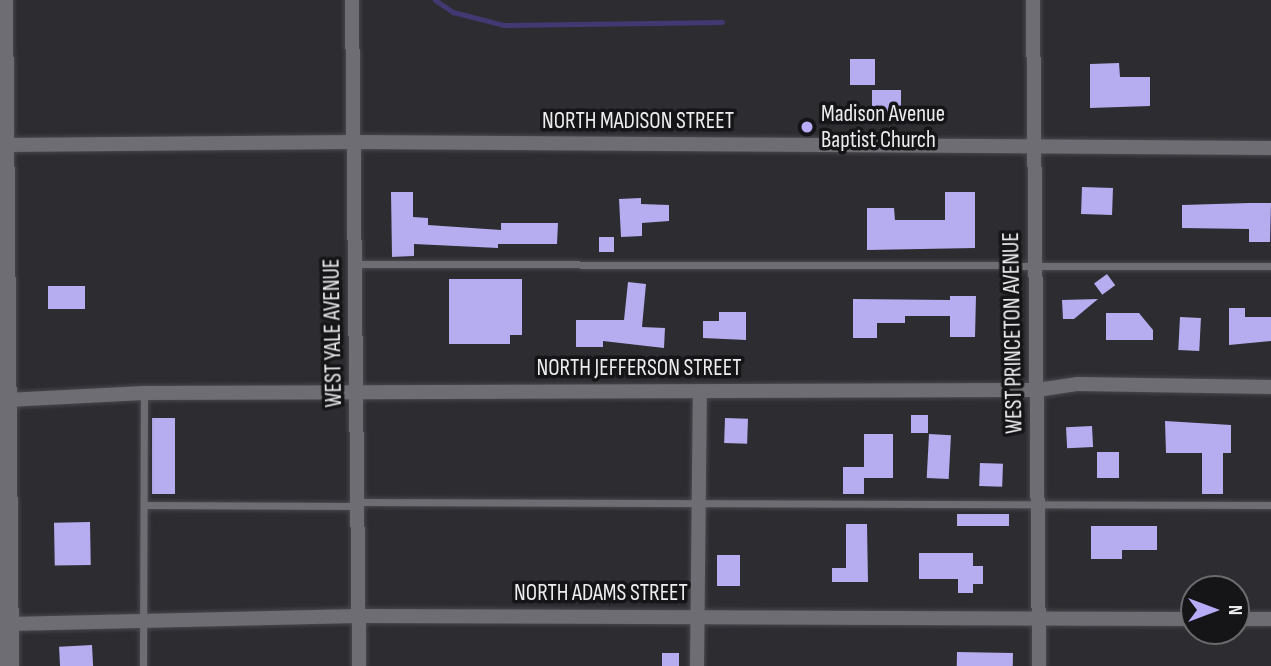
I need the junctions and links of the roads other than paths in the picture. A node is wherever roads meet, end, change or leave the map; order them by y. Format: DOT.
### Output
graph roads {
  1 [pos="3,0"];
  2 [pos="352,0"];
  3 [pos="1033,0"];
  4 [pos="353,142"];
  5 [pos="5,145"];
  6 [pos="1034,146"];
  7 [pos="1271,148"];
  8 [pos="3,199"];
  9 [pos="355,264"];
  10 [pos="1035,265"];
  11 [pos="1271,267"];
  12 [pos="1271,387"];
  13 [pos="1037,390"];
  14 [pos="700,391"];
  15 [pos="357,392"];
  16 [pos="144,393"];
  17 [pos="7,400"];
  18 [pos="698,502"];
  19 [pos="357,504"];
  20 [pos="144,505"];
  21 [pos="1037,505"];
  22 [pos="1271,505"];
  23 [pos="696,615"];
  24 [pos="358,616"];
  25 [pos="1038,619"];
  26 [pos="1180,619"];
  27 [pos="1250,619"];
  28 [pos="1271,620"];
  29 [pos="144,622"];
  30 [pos="9,624"];
  31 [pos="9,666"];
  32 [pos="143,666"];
  33 [pos="359,666"];
  34 [pos="697,666"];
  35 [pos="1039,666"];
  1 -- 5 [label="main road"];
  2 -- 4 [label="street, WEST YALE AVENUE"];
  3 -- 6 [label="street, WEST PRINCETON AVENUE"];
  4 -- 5 [label="street, NORTH MADISON STREET"];
  4 -- 6 [label="street, NORTH MADISON STREET"];
  4 -- 9 [label="street, WEST YALE AVENUE"];
  5 -- 8 [label="main road"];
  6 -- 7 [label="street, NORTH MADISON STREET"];
  6 -- 10 [label="street, WEST PRINCETON AVENUE"];
  8 -- 17 [label="main road"];
  9 -- 10 [label="lane"];
  9 -- 15 [label="street, WEST YALE AVENUE"];
  10 -- 11 [label="lane"];
  10 -- 13 [label="street, WEST PRINCETON AVENUE"];
  12 -- 13 [label="street, NORTH JEFFERSON STREET"];
  13 -- 14 [label="street, NORTH JEFFERSON STREET"];
  13 -- 21 [label="street, WEST PRINCETON AVENUE"];
  14 -- 15 [label="street, NORTH JEFFERSON STREET"];
  14 -- 18 [label="street"];
  15 -- 16 [label="street, NORTH JEFFERSON STREET"];
  15 -- 19 [label="street, WEST YALE AVENUE"];
  16 -- 17 [label="street, NORTH JEFFERSON STREET"];
  16 -- 20 [label="lane"];
  17 -- 30 [label="main road"];
  18 -- 19 [label="lane"];
  18 -- 21 [label="lane"];
  18 -- 23 [label="street"];
  19 -- 20 [label="lane"];
  19 -- 24 [label="street, WEST YALE AVENUE"];
  20 -- 29 [label="lane"];
  21 -- 22 [label="lane"];
  21 -- 25 [label="street, WEST PRINCETON AVENUE"];
  23 -- 24 [label="street, NORTH ADAMS STREET"];
  23 -- 25 [label="street, NORTH ADAMS STREET"];
  23 -- 34 [label="street"];
  24 -- 29 [label="street, NORTH ADAMS STREET"];
  24 -- 33 [label="street, WEST YALE AVENUE"];
  25 -- 26 [label="street, NORTH ADAMS STREET"];
  25 -- 35 [label="street, WEST PRINCETON AVENUE"];
  27 -- 28 [label="street"];
  29 -- 30 [label="street, NORTH ADAMS STREET"];
  29 -- 32 [label="lane"];
  30 -- 31 [label="main road"];
}
